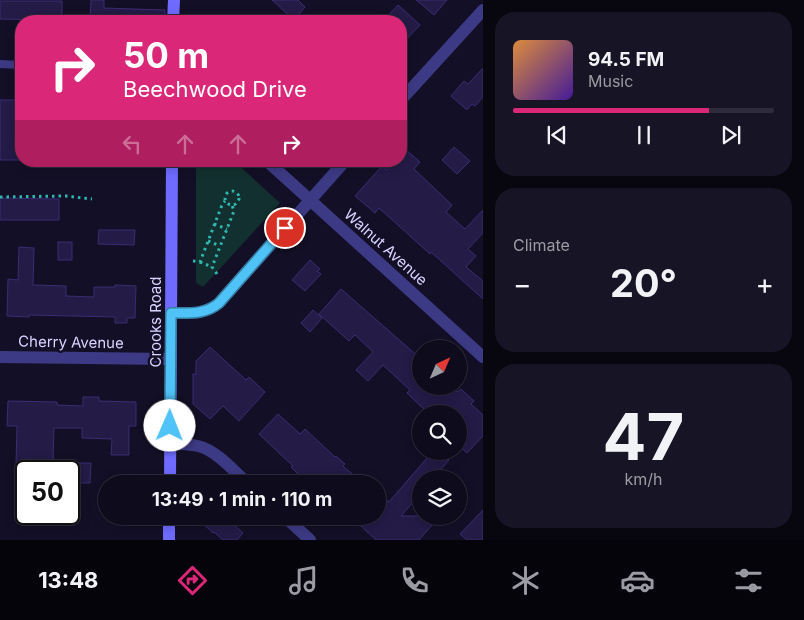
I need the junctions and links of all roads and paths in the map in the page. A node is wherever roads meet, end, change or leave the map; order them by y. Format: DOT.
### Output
graph roads {
  1 [pos="174,0"];
  2 [pos="483,10"];
  3 [pos="174,15"];
  4 [pos="0,64"];
  5 [pos="15,65"];
  6 [pos="407,93"];
  7 [pos="172,167"];
  8 [pos="274,167"];
  9 [pos="340,167"];
  10 [pos="0,196"];
  11 [pos="92,199"];
  12 [pos="310,200"];
  13 [pos="226,201"];
  14 [pos="232,205"];
  15 [pos="214,224"];
  16 [pos="226,229"];
  17 [pos="208,241"];
  18 [pos="220,246"];
  19 [pos="193,262"];
  20 [pos="200,262"];
  21 [pos="212,267"];
  22 [pos="217,274"];
  23 [pos="171,313"];
  24 [pos="483,356"];
  25 [pos="0,357"];
  26 [pos="171,359"];
  27 [pos="170,443"];
  28 [pos="170,475"];
  29 [pos="238,475"];
  30 [pos="169,525"];
  31 [pos="294,525"];
  32 [pos="169,540"];
  33 [pos="310,540"];
  1 -- 3 [label="main road"];
  2 -- 6 [label="street"];
  4 -- 5 [label="lane"];
  7 -- 23 [label="main road, Crooks Road"];
  8 -- 12 [label="street, Walnut Avenue"];
  9 -- 12 [label="street"];
  10 -- 11 [label="path"];
  12 -- 23 [label="street"];
  12 -- 24 [label="street, Walnut Avenue"];
  13 -- 14 [label="path"];
  13 -- 14 [label="path"];
  13 -- 15 [label="path"];
  14 -- 16 [label="path"];
  15 -- 16 [label="path"];
  15 -- 17 [label="path"];
  16 -- 18 [label="path"];
  17 -- 18 [label="path"];
  17 -- 20 [label="path"];
  18 -- 21 [label="path"];
  19 -- 20 [label="path"];
  20 -- 21 [label="path"];
  21 -- 22 [label="path"];
  23 -- 26 [label="main road, Crooks Road"];
  25 -- 26 [label="street, Cherry Avenue"];
  26 -- 27 [label="main road, Crooks Road"];
  27 -- 28 [label="main road, Crooks Road"];
  27 -- 29 [label="street"];
  30 -- 32 [label="main road"];
  31 -- 33 [label="street"];
}
